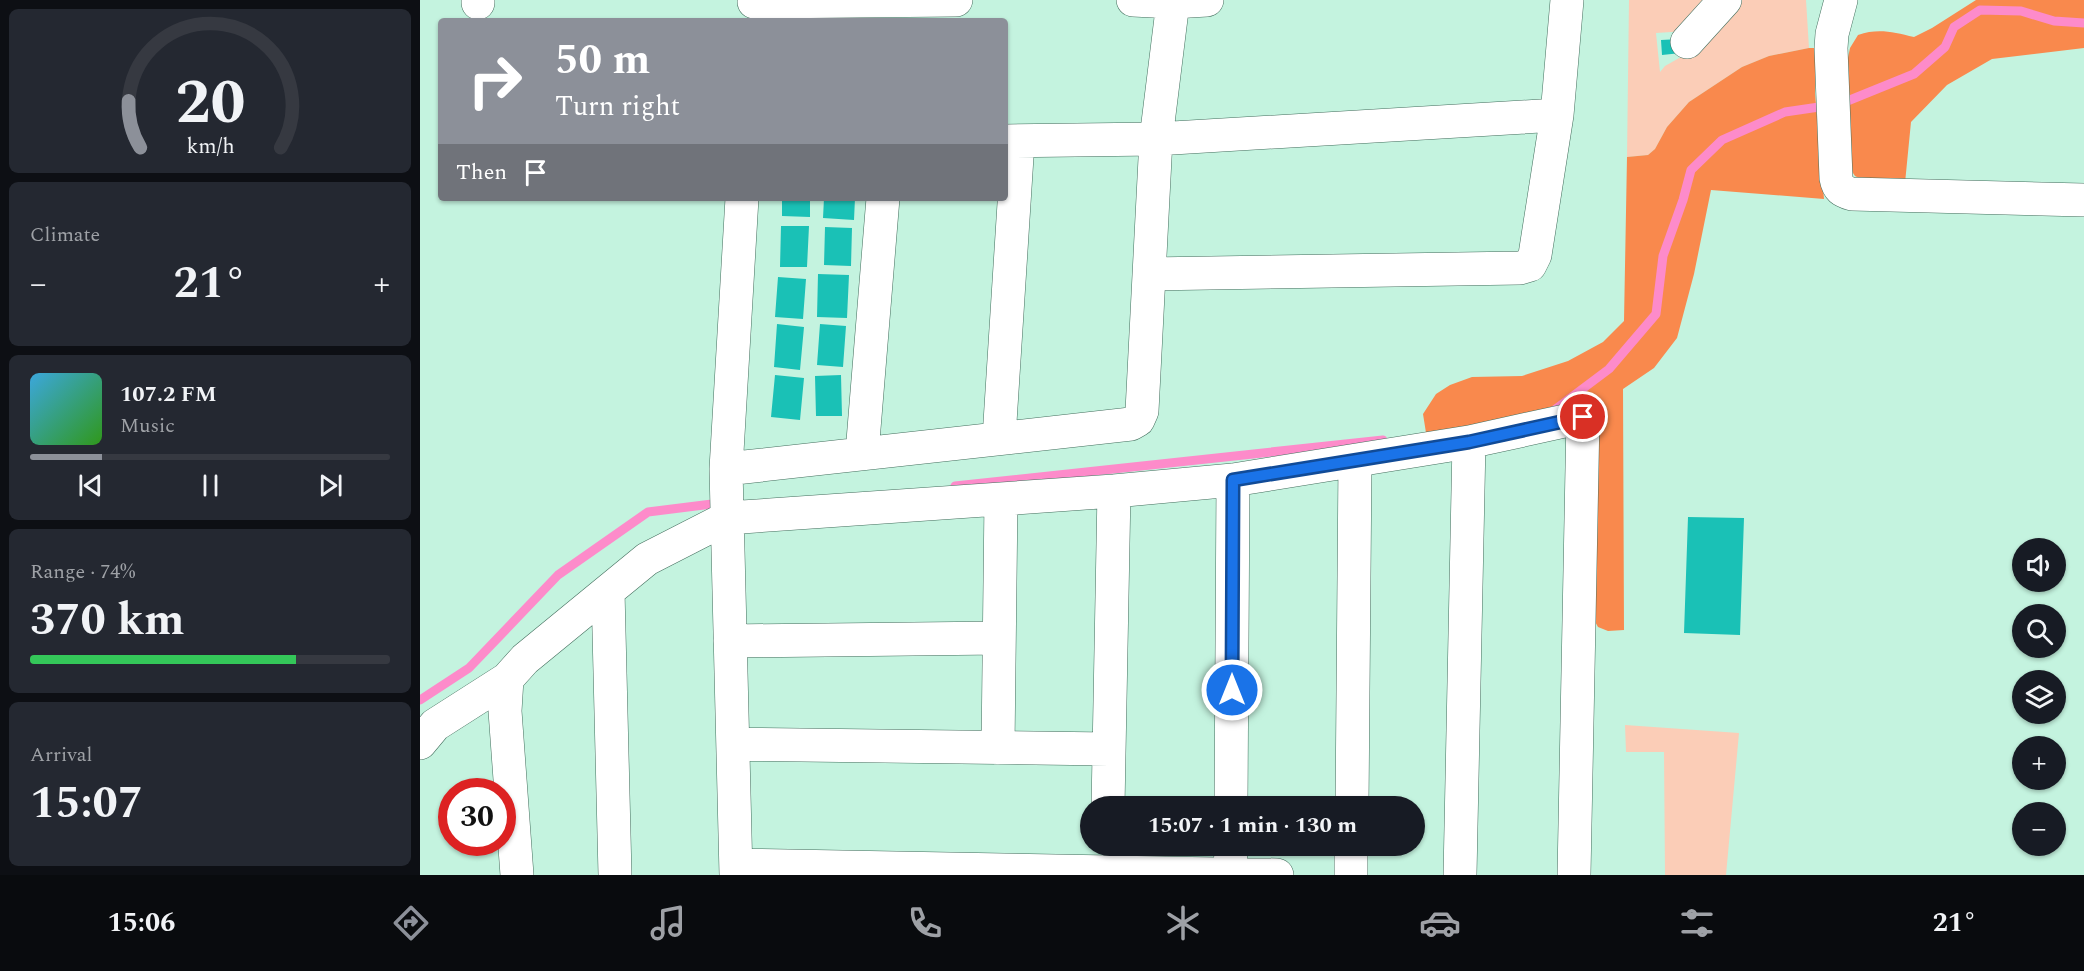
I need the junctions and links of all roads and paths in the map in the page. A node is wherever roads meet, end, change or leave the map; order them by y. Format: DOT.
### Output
graph roads {
  1 [pos="956,0"];
  2 [pos="1133,0"];
  3 [pos="1207,0"];
  4 [pos="1567,0"];
  5 [pos="1725,0"];
  6 [pos="1841,0"];
  7 [pos="1173,2"];
  8 [pos="754,8"];
  9 [pos="897,11"];
  10 [pos="1687,42"];
  11 [pos="1557,114"];
  12 [pos="1156,139"];
  13 [pos="1011,141"];
  14 [pos="2084,200"];
  15 [pos="742,201"];
  16 [pos="883,201"];
  17 [pos="1149,274"];
  18 [pos="999,438"];
  19 [pos="1469,442"];
  20 [pos="862,453"];
  21 [pos="1355,461"];
  22 [pos="1233,480"];
  23 [pos="1114,491"];
  24 [pos="727,493"];
  25 [pos="1001,498"];
  26 [pos="608,591"];
  27 [pos="999,638"];
  28 [pos="730,641"];
  29 [pos="507,679"];
  30 [pos="420,743"];
  31 [pos="733,744"];
  32 [pos="998,748"];
  33 [pos="1109,749"];
  34 [pos="1108,796"];
  35 [pos="1231,796"];
  36 [pos="1352,796"];
  37 [pos="1351,856"];
  38 [pos="1107,859"];
  39 [pos="1231,860"];
  40 [pos="736,870"];
  41 [pos="857,871"];
  42 [pos="517,875"];
  43 [pos="615,875"];
  44 [pos="1277,875"];
  45 [pos="1351,875"];
  46 [pos="1460,875"];
  47 [pos="1574,875"];
  1 -- 9 [label="street"];
  2 -- 7 [label="street"];
  3 -- 7 [label="street"];
  4 -- 11 [label="street"];
  5 -- 10 [label="street"];
  6 -- 14 [label="street"];
  7 -- 12 [label="street"];
  8 -- 9 [label="street"];
  11 -- 12 [label="street"];
  11 -- 17 [label="street"];
  12 -- 13 [label="street"];
  12 -- 17 [label="street"];
  13 -- 18 [label="street"];
  15 -- 24 [label="street"];
  16 -- 20 [label="street"];
  17 -- 18 [label="street"];
  18 -- 20 [label="street"];
  19 -- 21 [label="street"];
  19 -- 46 [label="street"];
  19 -- 47 [label="street"];
  20 -- 24 [label="street"];
  21 -- 22 [label="street"];
  21 -- 36 [label="street"];
  22 -- 23 [label="street"];
  22 -- 35 [label="street"];
  23 -- 25 [label="street"];
  23 -- 33 [label="street"];
  24 -- 25 [label="street"];
  24 -- 26 [label="street"];
  24 -- 28 [label="street"];
  25 -- 27 [label="street"];
  26 -- 29 [label="street"];
  26 -- 43 [label="street"];
  27 -- 28 [label="street"];
  27 -- 32 [label="street"];
  28 -- 31 [label="street"];
  29 -- 30 [label="street"];
  29 -- 42 [label="street"];
  31 -- 32 [label="street"];
  31 -- 40 [label="street"];
  32 -- 33 [label="street"];
  33 -- 34 [label="street"];
  37 -- 45 [label="street"];
  38 -- 39 [label="street"];
  38 -- 41 [label="street"];
  39 -- 44 [label="street"];
  40 -- 41 [label="street"];
}
